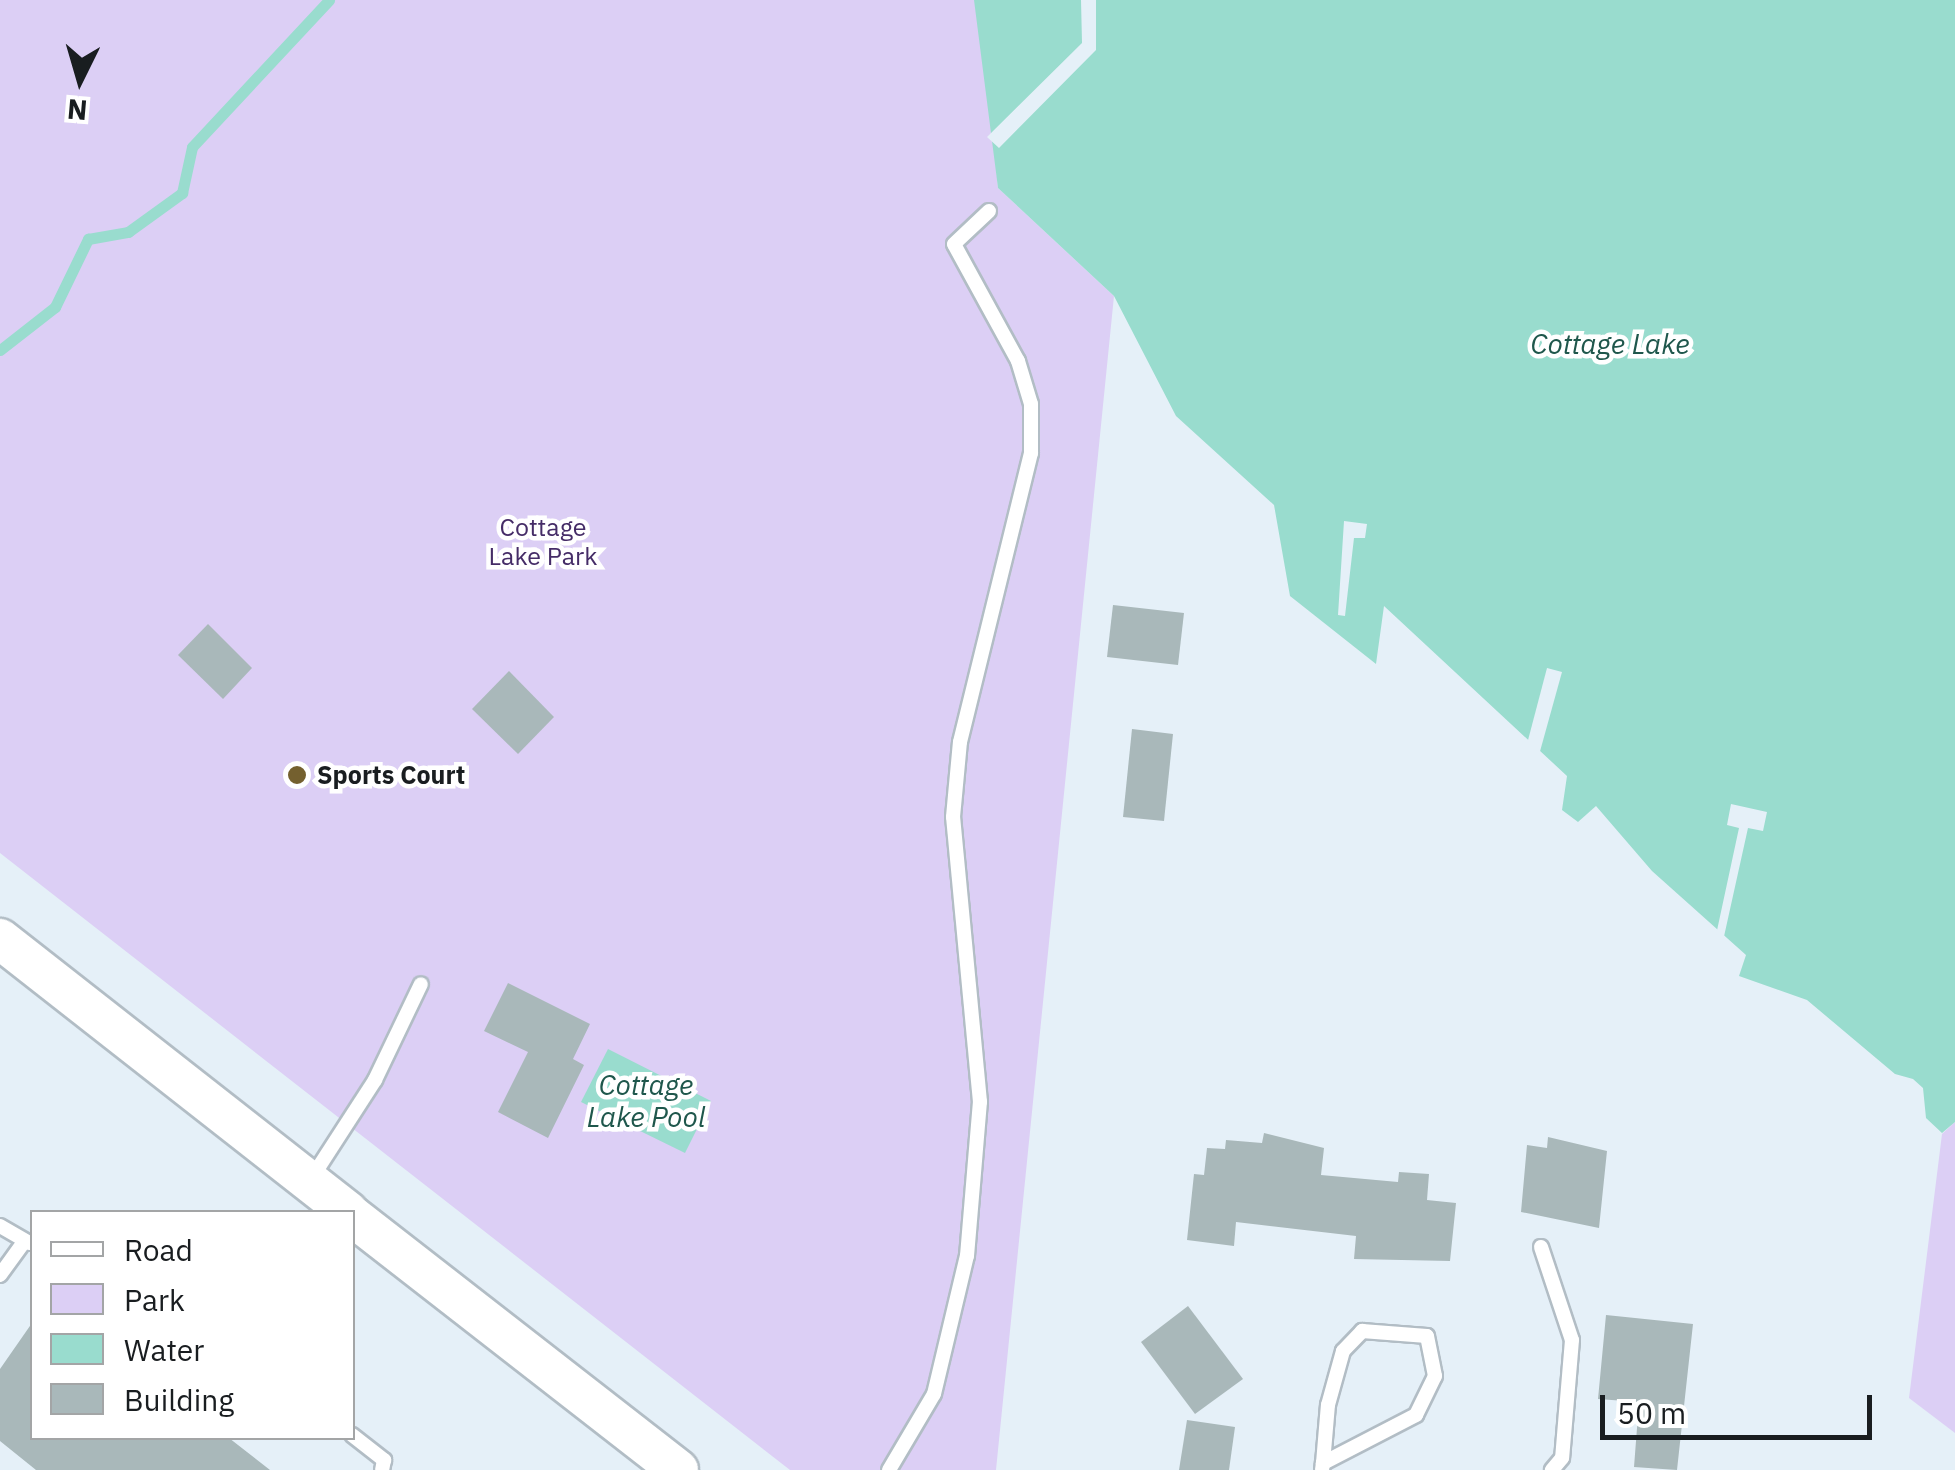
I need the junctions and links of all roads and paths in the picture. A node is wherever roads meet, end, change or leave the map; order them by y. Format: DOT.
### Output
graph roads {
  1 [pos="989,211"];
  2 [pos="0,939"];
  3 [pos="421,984"];
  4 [pos="309,1182"];
  5 [pos="344,1210"];
  6 [pos="355,1218"];
  7 [pos="0,1226"];
  8 [pos="28,1243"];
  9 [pos="1541,1247"];
  10 [pos="0,1275"];
  11 [pos="355,1437"];
  12 [pos="1322,1466"];
  13 [pos="382,1470"];
  14 [pos="678,1470"];
  15 [pos="889,1470"];
  16 [pos="1552,1470"];
  1 -- 15 [label="lane"];
  2 -- 4 [label="main road"];
  3 -- 4 [label="lane"];
  4 -- 5 [label="main road"];
  6 -- 14 [label="main road"];
  7 -- 8 [label="lane"];
  8 -- 10 [label="lane"];
  9 -- 16 [label="lane"];
  11 -- 13 [label="lane"];
  12 -- 12 [label="lane"];
}
